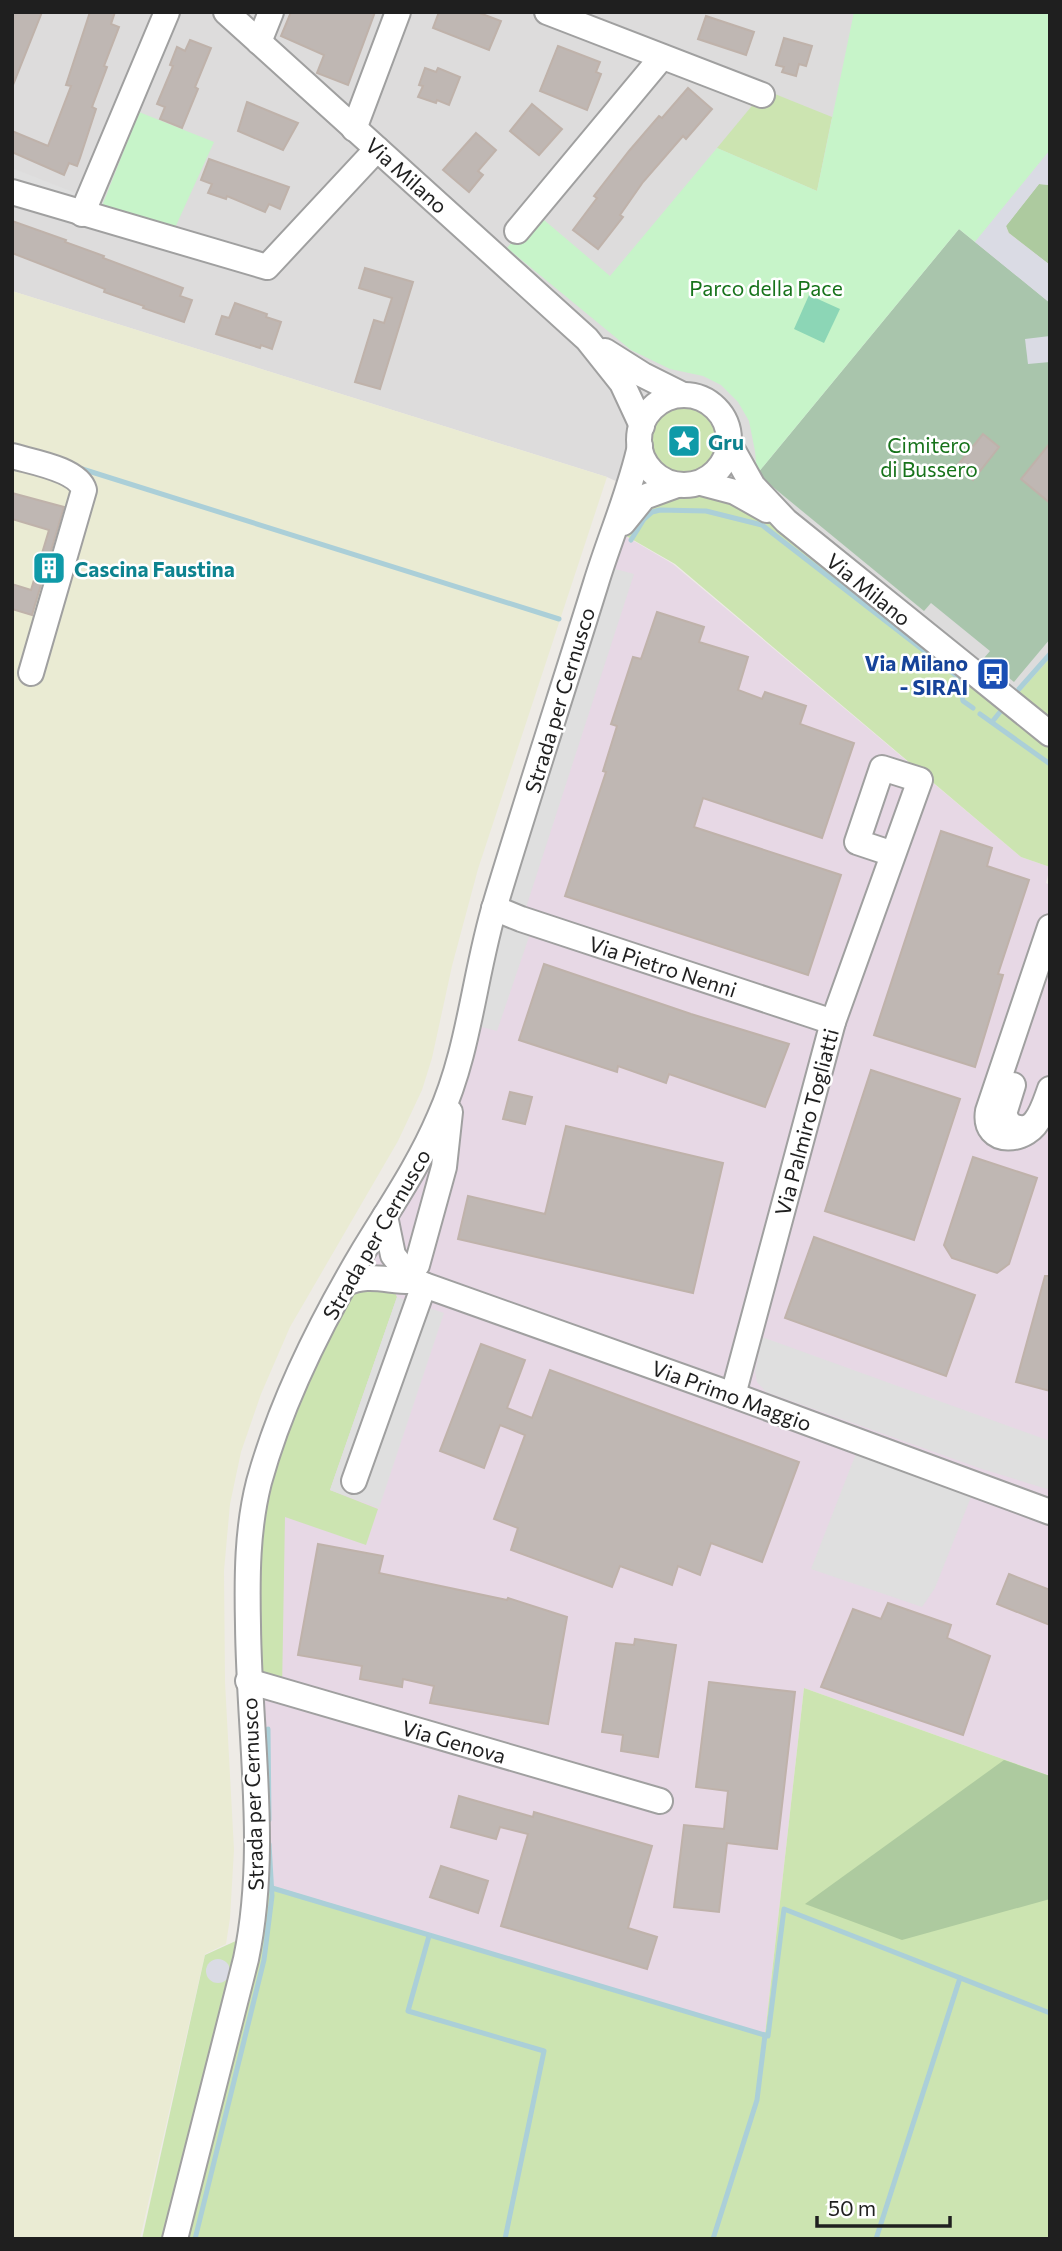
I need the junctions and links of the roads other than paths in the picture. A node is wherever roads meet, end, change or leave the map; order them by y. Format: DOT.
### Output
graph roads {
  1 [pos="167,12"];
  2 [pos="226,12"];
  3 [pos="271,12"];
  4 [pos="398,12"];
  5 [pos="547,12"];
  6 [pos="259,43"];
  7 [pos="663,57"];
  8 [pos="762,95"];
  9 [pos="354,129"];
  10 [pos="377,149"];
  11 [pos="12,192"];
  12 [pos="82,214"];
  13 [pos="517,231"];
  14 [pos="587,339"];
  15 [pos="683,395"];
  16 [pos="641,436"];
  17 [pos="730,445"];
  18 [pos="12,456"];
  19 [pos="689,484"];
  20 [pos="786,521"];
  21 [pos="607,551"];
  22 [pos="31,673"];
  23 [pos="1050,734"];
  24 [pos="893,854"];
  25 [pos="494,908"];
  26 [pos="1050,927"];
  27 [pos="1050,964"];
  28 [pos="832,1022"];
  29 [pos="453,1082"];
  30 [pos="1050,1089"];
  31 [pos="1040,1116"];
  32 [pos="385,1216"];
  33 [pos="363,1253"];
  34 [pos="393,1255"];
  35 [pos="418,1277"];
  36 [pos="387,1279"];
  37 [pos="345,1284"];
  38 [pos="733,1395"];
  39 [pos="354,1481"];
  40 [pos="1050,1512"];
  41 [pos="248,1681"];
  42 [pos="660,1801"];
  43 [pos="175,2239"];
  1 -- 12 [label="street"];
  2 -- 6 [label="street, Via Milano"];
  3 -- 6 [label="street"];
  4 -- 9 [label="street"];
  5 -- 7 [label="street"];
  6 -- 9 [label="street, Via Milano"];
  7 -- 8 [label="street"];
  7 -- 13 [label="street"];
  9 -- 10 [label="street, Via Milano"];
  10 -- 12 [label="street"];
  10 -- 14 [label="street, Via Milano"];
  11 -- 12 [label="street"];
  14 -- 15 [label="street, Via Milano"];
  14 -- 16 [label="street, Via Milano"];
  15 -- 16 [label="street"];
  15 -- 17 [label="street, Via Milano"];
  16 -- 19 [label="street, Via Milano"];
  16 -- 21 [label="street, Strada per Cernusco"];
  17 -- 19 [label="street"];
  17 -- 20 [label="street, Via Milano"];
  18 -- 22 [label="street"];
  19 -- 20 [label="street, Via Milano"];
  19 -- 21 [label="street, Strada per Cernusco"];
  20 -- 23 [label="street, Via Milano"];
  21 -- 25 [label="street, Strada per Cernusco"];
  24 -- 28 [label="street, Via Palmiro Togliatti"];
  25 -- 28 [label="street, Via Pietro Nenni"];
  25 -- 29 [label="street, Strada per Cernusco"];
  26 -- 31 [label="street"];
  27 -- 31 [label="street"];
  28 -- 38 [label="street, Via Palmiro Togliatti"];
  29 -- 32 [label="street, Strada per Cernusco"];
  29 -- 35 [label="street"];
  30 -- 31 [label="street"];
  32 -- 33 [label="street, Strada per Cernusco"];
  32 -- 34 [label="street"];
  33 -- 34 [label="street"];
  33 -- 36 [label="street"];
  33 -- 37 [label="street, Strada per Cernusco"];
  34 -- 35 [label="street"];
  35 -- 36 [label="street, Via Primo Maggio"];
  35 -- 38 [label="street, Via Primo Maggio"];
  35 -- 39 [label="street"];
  36 -- 37 [label="street, Via Primo Maggio"];
  37 -- 41 [label="street, Strada per Cernusco"];
  38 -- 40 [label="street, Via Primo Maggio"];
  41 -- 42 [label="street, Via Genova"];
  41 -- 43 [label="street, Strada per Cernusco"];
}
